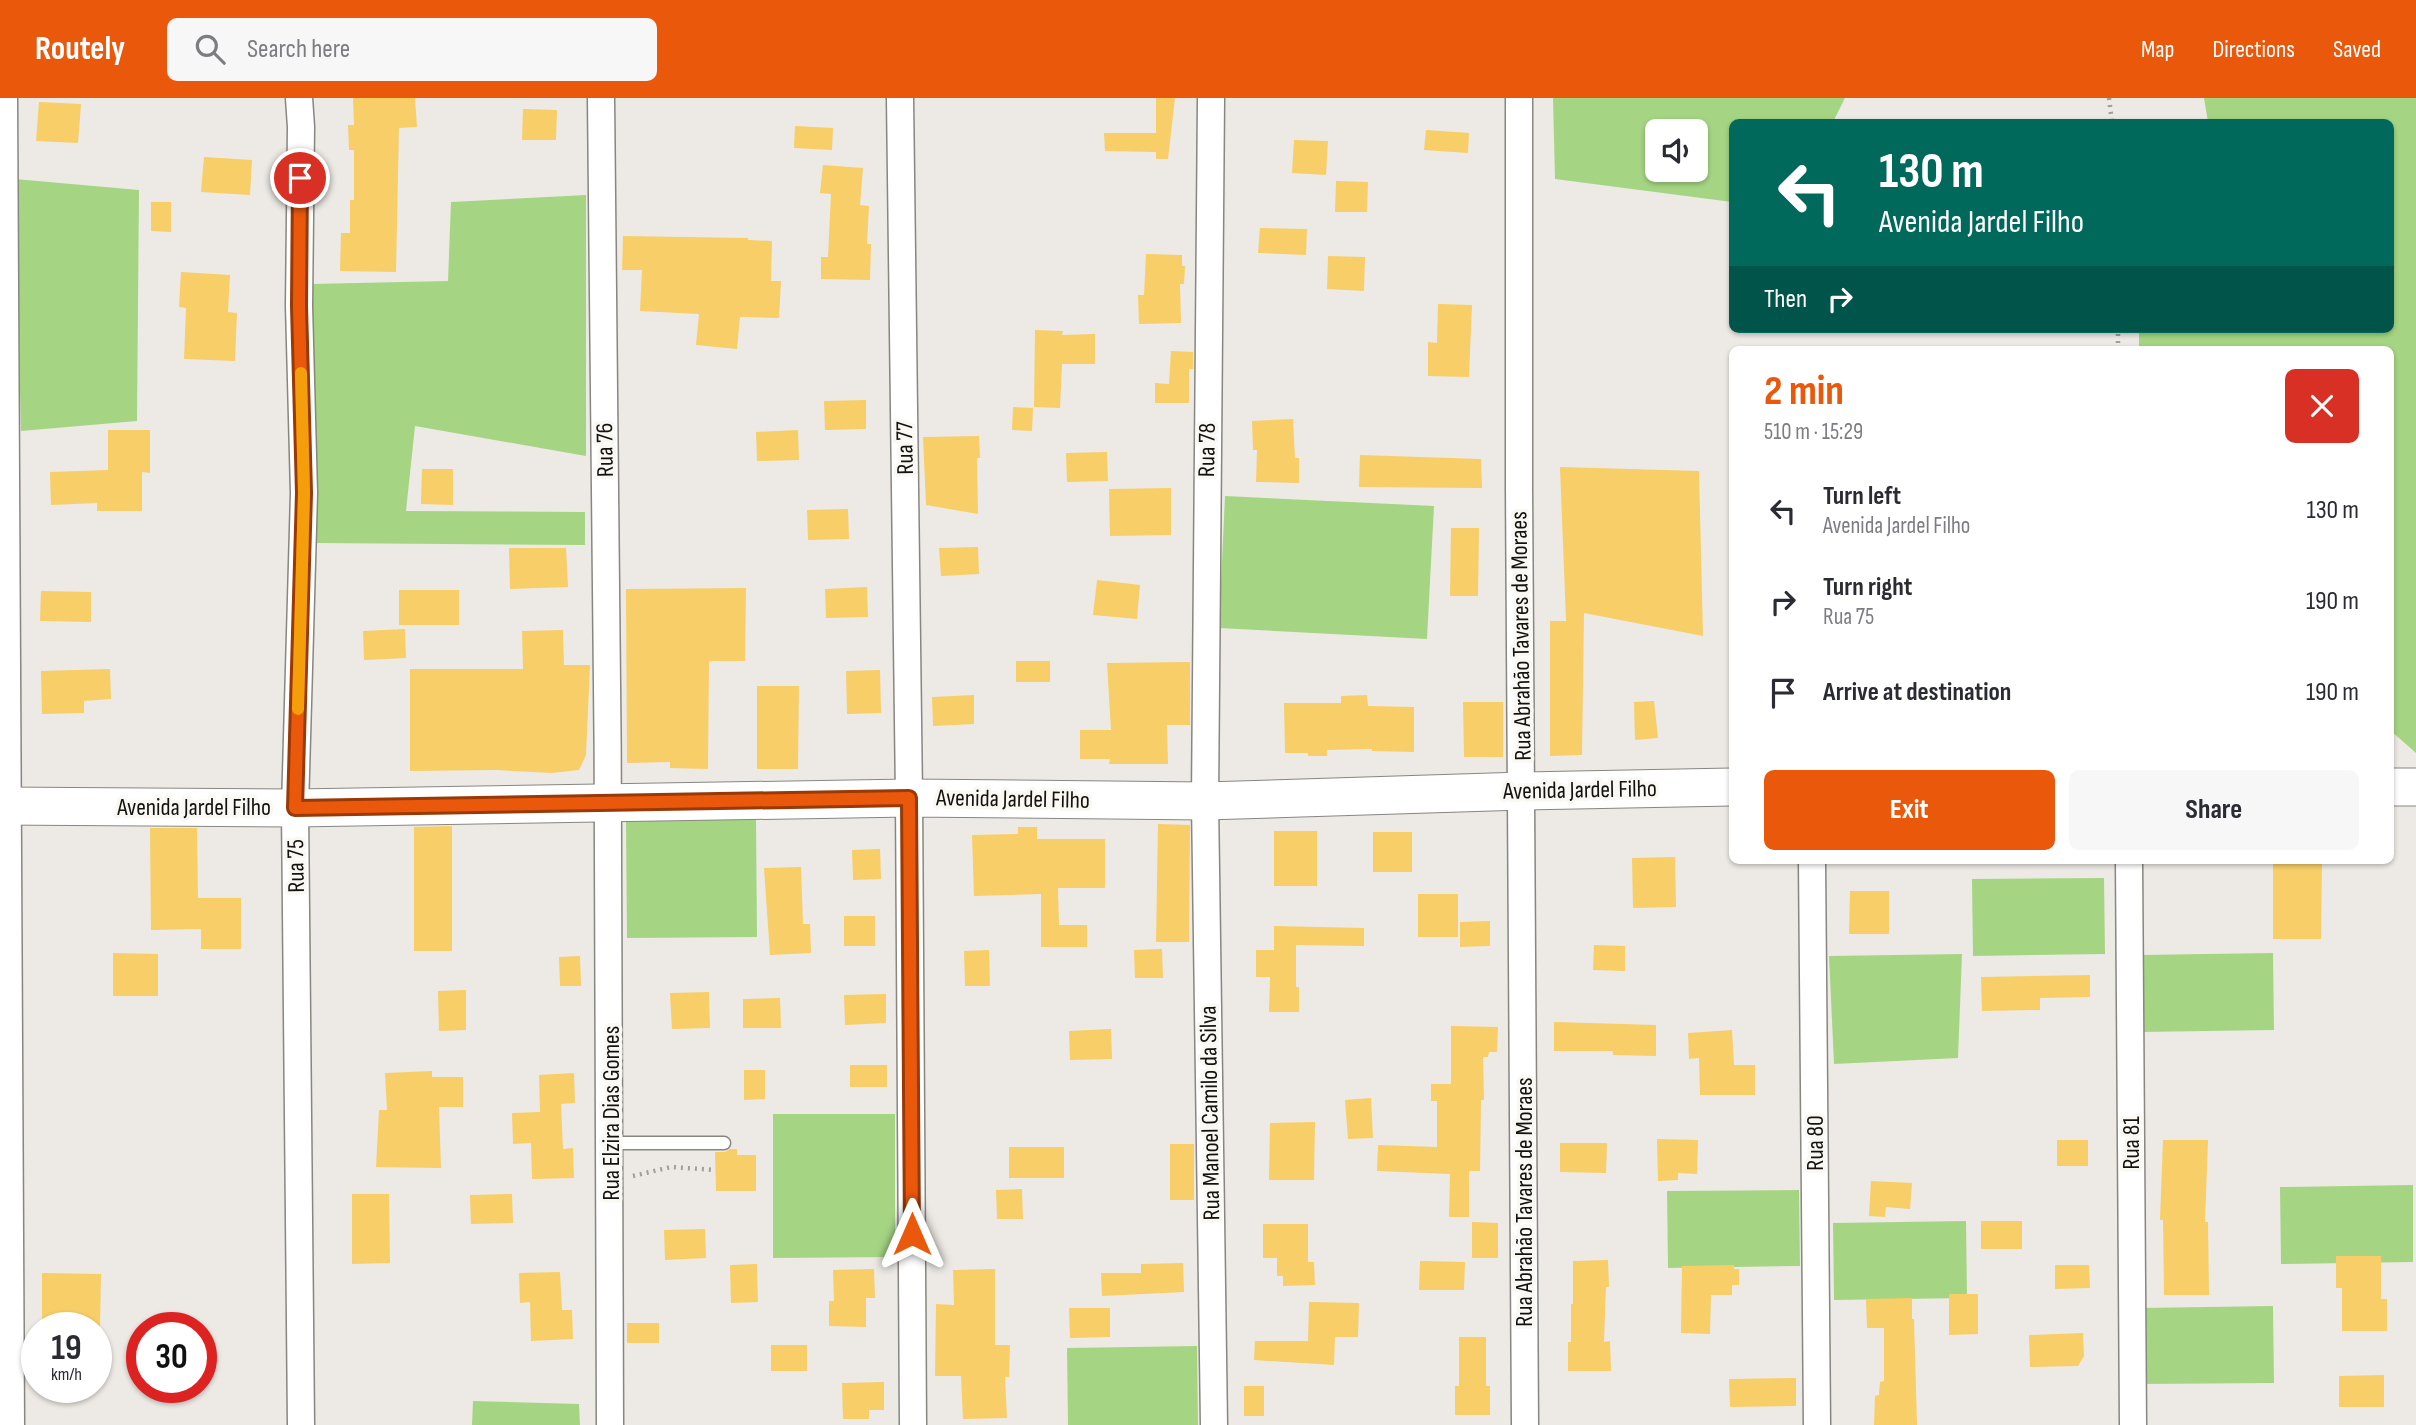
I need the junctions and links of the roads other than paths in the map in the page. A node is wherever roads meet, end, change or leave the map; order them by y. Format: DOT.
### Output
graph roads {
  1 [pos="4,98"];
  2 [pos="299,98"];
  3 [pos="601,98"];
  4 [pos="901,98"];
  5 [pos="1211,98"];
  6 [pos="1519,98"];
  7 [pos="3,568"];
  8 [pos="1729,787"];
  9 [pos="2394,787"];
  10 [pos="2416,787"];
  11 [pos="1522,790"];
  12 [pos="909,798"];
  13 [pos="610,802"];
  14 [pos="1205,802"];
  15 [pos="3,806"];
  16 [pos="295,808"];
  17 [pos="1812,864"];
  18 [pos="2129,864"];
  19 [pos="612,1143"];
  20 [pos="724,1143"];
  21 [pos="11,1425"];
  22 [pos="301,1425"];
  23 [pos="610,1425"];
  24 [pos="913,1425"];
  25 [pos="1214,1425"];
  26 [pos="1525,1425"];
  27 [pos="1817,1425"];
  28 [pos="2133,1425"];
  1 -- 7 [label="street"];
  2 -- 16 [label="street, Rua 75"];
  3 -- 13 [label="street, Rua 76"];
  4 -- 12 [label="street, Rua 77"];
  5 -- 14 [label="street, Rua 78"];
  6 -- 11 [label="street, Rua Abrahão Tavares de Moraes"];
  7 -- 15 [label="street"];
  8 -- 11 [label="main road, Avenida Jardel Filho"];
  9 -- 10 [label="main road"];
  11 -- 14 [label="main road, Avenida Jardel Filho"];
  11 -- 26 [label="street, Rua Abrahão Tavares de Moraes"];
  12 -- 13 [label="main road, Avenida Jardel Filho"];
  12 -- 14 [label="main road, Avenida Jardel Filho"];
  12 -- 24 [label="street, Rua 77"];
  13 -- 16 [label="main road, Avenida Jardel Filho"];
  13 -- 19 [label="street, Rua Elzira Dias Gomes"];
  14 -- 25 [label="street, Rua Manoel Camilo da Silva"];
  15 -- 16 [label="main road, Avenida Jardel Filho"];
  15 -- 21 [label="street"];
  16 -- 22 [label="street, Rua 75"];
  17 -- 27 [label="street, Rua 80"];
  18 -- 28 [label="street, Rua 81"];
  19 -- 20 [label="lane"];
  19 -- 23 [label="street, Rua Elzira Dias Gomes"];
}
